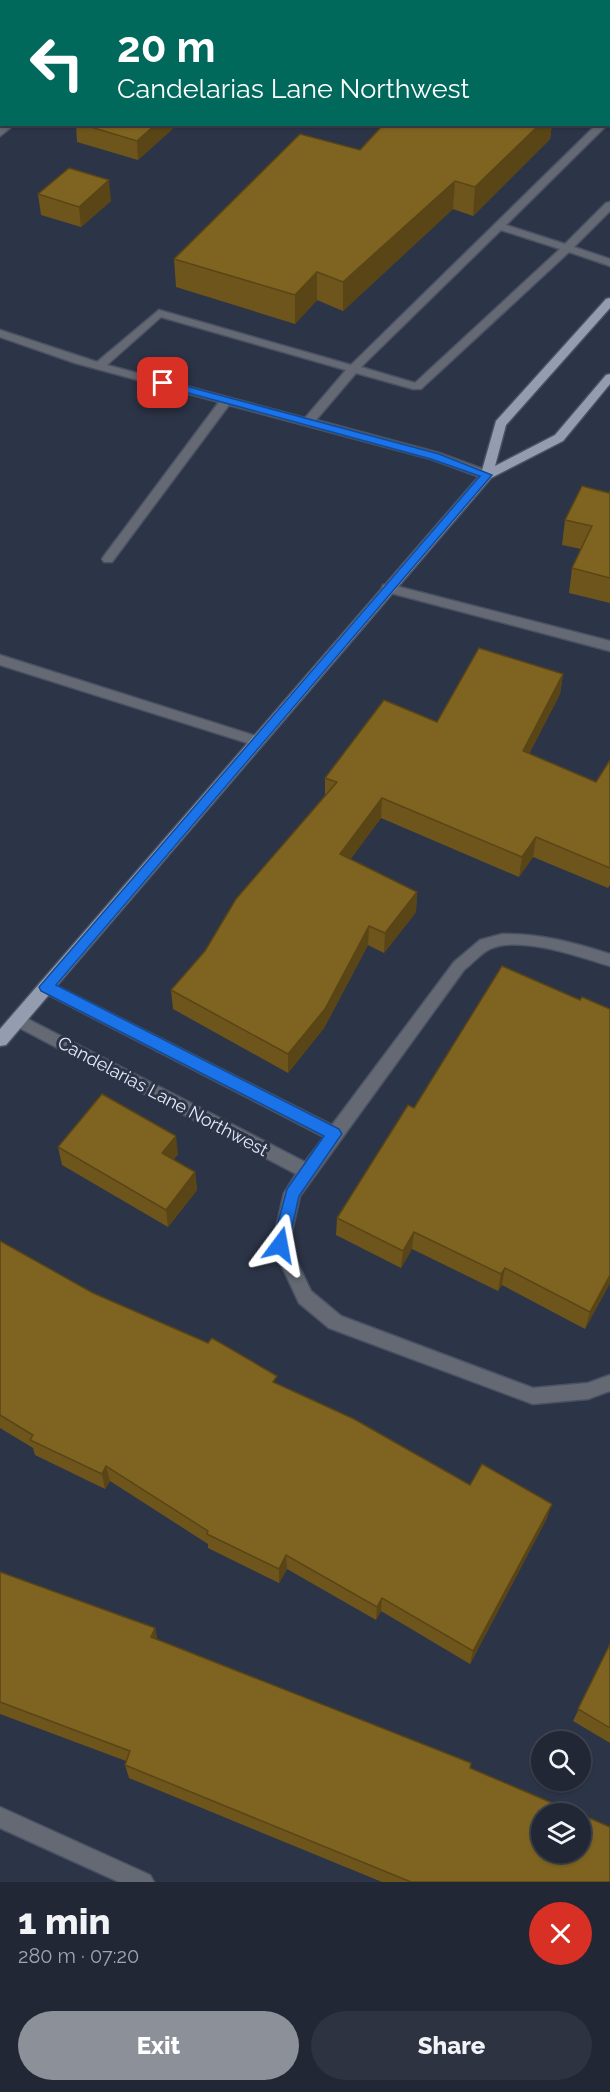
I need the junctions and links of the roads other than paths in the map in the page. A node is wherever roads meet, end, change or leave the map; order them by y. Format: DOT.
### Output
graph roads {
  1 [pos="601,126"];
  2 [pos="610,205"];
  3 [pos="499,226"];
  4 [pos="567,248"];
  5 [pos="610,263"];
  6 [pos="610,301"];
  7 [pos="0,333"];
  8 [pos="99,366"];
  9 [pos="353,369"];
  10 [pos="610,377"];
  11 [pos="226,400"];
  12 [pos="308,422"];
  13 [pos="487,475"];
  14 [pos="108,559"];
  15 [pos="388,588"];
  16 [pos="610,646"];
  17 [pos="0,660"];
  18 [pos="257,741"];
  19 [pos="610,960"];
  20 [pos="46,987"];
  21 [pos="17,1020"];
  22 [pos="0,1040"];
  23 [pos="334,1134"];
  24 [pos="308,1172"];
  25 [pos="610,1383"];
  26 [pos="0,1817"];
  27 [pos="143,1882"];
  1 -- 3 [label="street"];
  2 -- 4 [label="street"];
  3 -- 4 [label="street"];
  3 -- 9 [label="street"];
  4 -- 5 [label="street"];
  4 -- 9 [label="street"];
  6 -- 13 [label="main road"];
  7 -- 8 [label="street"];
  8 -- 9 [label="street"];
  8 -- 11 [label="street"];
  9 -- 12 [label="street"];
  10 -- 13 [label="main road"];
  11 -- 12 [label="street"];
  11 -- 14 [label="street"];
  12 -- 13 [label="street"];
  13 -- 15 [label="main road"];
  15 -- 16 [label="street"];
  15 -- 18 [label="main road"];
  17 -- 18 [label="street"];
  18 -- 20 [label="main road"];
  19 -- 23 [label="street"];
  20 -- 21 [label="main road"];
  20 -- 23 [label="street"];
  21 -- 22 [label="main road"];
  21 -- 24 [label="street, Candelarias Lane Northwest"];
  23 -- 24 [label="street"];
  24 -- 25 [label="street"];
  26 -- 27 [label="street"];
}
